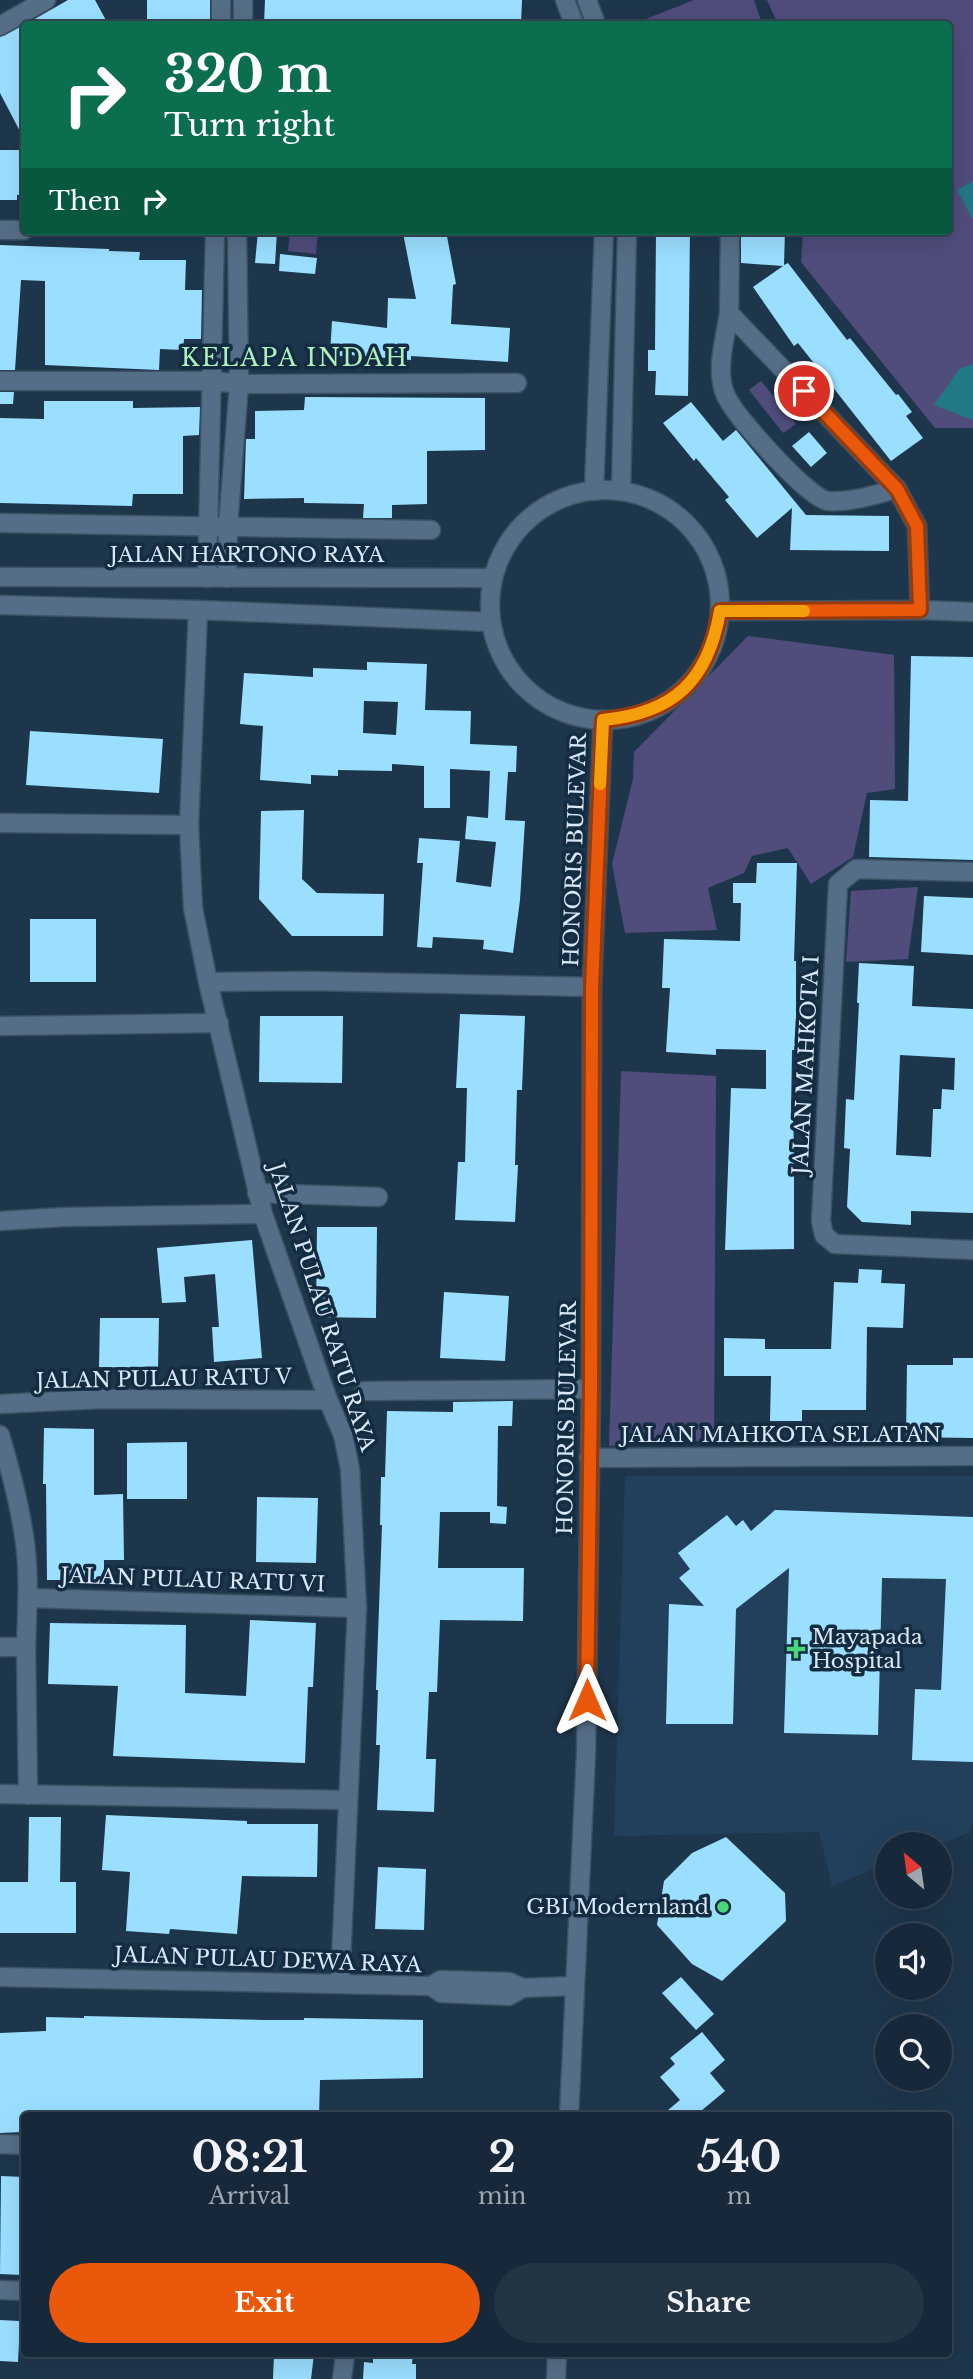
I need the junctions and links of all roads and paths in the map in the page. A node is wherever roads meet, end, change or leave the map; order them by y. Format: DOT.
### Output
graph roads {
  1 [pos="46,0"];
  2 [pos="221,0"];
  3 [pos="243,0"];
  4 [pos="565,0"];
  5 [pos="587,0"];
  6 [pos="220,21"];
  7 [pos="243,21"];
  8 [pos="573,21"];
  9 [pos="595,21"];
  10 [pos="0,26"];
  11 [pos="0,230"];
  12 [pos="21,230"];
  13 [pos="213,235"];
  14 [pos="237,235"];
  15 [pos="604,235"];
  16 [pos="627,235"];
  17 [pos="730,235"];
  18 [pos="729,313"];
  19 [pos="0,381"];
  20 [pos="213,381"];
  21 [pos="517,383"];
  22 [pos="239,384"];
  23 [pos="897,489"];
  24 [pos="594,491"];
  25 [pos="621,491"];
  26 [pos="0,523"];
  27 [pos="208,526"];
  28 [pos="228,526"];
  29 [pos="431,530"];
  30 [pos="0,576"];
  31 [pos="207,578"];
  32 [pos="227,578"];
  33 [pos="493,578"];
  34 [pos="0,605"];
  35 [pos="198,610"];
  36 [pos="920,610"];
  37 [pos="720,611"];
  38 [pos="973,612"];
  39 [pos="491,622"];
  40 [pos="603,720"];
  41 [pos="0,824"];
  42 [pos="188,825"];
  43 [pos="973,872"];
  44 [pos="208,982"];
  45 [pos="592,988"];
  46 [pos="219,1023"];
  47 [pos="0,1026"];
  48 [pos="257,1193"];
  49 [pos="378,1197"];
  50 [pos="263,1214"];
  51 [pos="0,1221"];
  52 [pos="973,1250"];
  53 [pos="591,1389"];
  54 [pos="364,1391"];
  55 [pos="328,1400"];
  56 [pos="0,1404"];
  57 [pos="0,1435"];
  58 [pos="973,1456"];
  59 [pos="589,1458"];
  60 [pos="5,1469"];
  61 [pos="27,1598"];
  62 [pos="357,1608"];
  63 [pos="0,1647"];
  64 [pos="26,1647"];
  65 [pos="0,1794"];
  66 [pos="29,1795"];
  67 [pos="347,1800"];
  68 [pos="0,1976"];
  69 [pos="340,1983"];
  70 [pos="574,1986"];
  71 [pos="569,2112"];
  72 [pos="0,2144"];
  73 [pos="21,2145"];
  74 [pos="0,2290"];
  75 [pos="21,2291"];
  76 [pos="345,2357"];
  77 [pos="557,2357"];
  78 [pos="342,2379"];
  79 [pos="556,2379"];
  1 -- 10 [label="street"];
  2 -- 6 [label="street"];
  3 -- 7 [label="street"];
  4 -- 8 [label="street"];
  5 -- 9 [label="street"];
  11 -- 12 [label="street"];
  13 -- 20 [label="street"];
  14 -- 22 [label="street"];
  15 -- 24 [label="street"];
  16 -- 25 [label="street"];
  17 -- 18 [label="street"];
  18 -- 23 [label="street"];
  18 -- 23 [label="street"];
  19 -- 20 [label="street"];
  20 -- 22 [label="street"];
  20 -- 27 [label="street"];
  21 -- 22 [label="street"];
  22 -- 28 [label="street"];
  23 -- 36 [label="street"];
  24 -- 25 [label="street"];
  24 -- 33 [label="street"];
  25 -- 37 [label="street"];
  26 -- 27 [label="street"];
  27 -- 28 [label="street"];
  27 -- 31 [label="street"];
  28 -- 29 [label="street"];
  28 -- 32 [label="street"];
  30 -- 31 [label="street, JALAN HARTONO RAYA"];
  31 -- 32 [label="street, JALAN HARTONO RAYA"];
  32 -- 33 [label="street, JALAN HARTONO RAYA"];
  33 -- 39 [label="street"];
  34 -- 35 [label="street"];
  35 -- 39 [label="street"];
  35 -- 42 [label="street, JALAN PULAU RATU RAYA"];
  36 -- 37 [label="street"];
  36 -- 38 [label="street"];
  37 -- 40 [label="street"];
  39 -- 40 [label="street"];
  40 -- 45 [label="street, HONORIS BULEVAR"];
  41 -- 42 [label="street"];
  42 -- 44 [label="street, JALAN PULAU RATU RAYA"];
  43 -- 52 [label="street, JALAN MAHKOTA I"];
  44 -- 45 [label="street"];
  44 -- 46 [label="street, JALAN PULAU RATU RAYA"];
  45 -- 53 [label="street, HONORIS BULEVAR"];
  46 -- 47 [label="street"];
  46 -- 48 [label="street, JALAN PULAU RATU RAYA"];
  48 -- 49 [label="street"];
  48 -- 50 [label="street, JALAN PULAU RATU RAYA"];
  50 -- 51 [label="street"];
  50 -- 55 [label="street, JALAN PULAU RATU RAYA"];
  53 -- 54 [label="street"];
  53 -- 59 [label="street, HONORIS BULEVAR"];
  55 -- 56 [label="street, JALAN PULAU RATU V"];
  55 -- 62 [label="street, JALAN PULAU RATU RAYA"];
  57 -- 60 [label="street"];
  58 -- 59 [label="street, JALAN MAHKOTA SELATAN"];
  59 -- 70 [label="street, HONORIS BULEVAR"];
  60 -- 61 [label="street"];
  61 -- 62 [label="street, JALAN PULAU RATU VI"];
  61 -- 64 [label="street"];
  62 -- 67 [label="street, JALAN PULAU RATU RAYA"];
  63 -- 64 [label="street"];
  64 -- 66 [label="street"];
  65 -- 66 [label="street"];
  66 -- 67 [label="street"];
  67 -- 69 [label="street, JALAN PULAU RATU RAYA"];
  68 -- 69 [label="street, JALAN PULAU DEWA RAYA"];
  69 -- 70 [label="street, JALAN PULAU DEWA RAYA"];
  70 -- 71 [label="street, HONORIS BULEVAR"];
  72 -- 73 [label="street"];
  74 -- 75 [label="street"];
  76 -- 78 [label="street"];
  77 -- 79 [label="street"];
}
